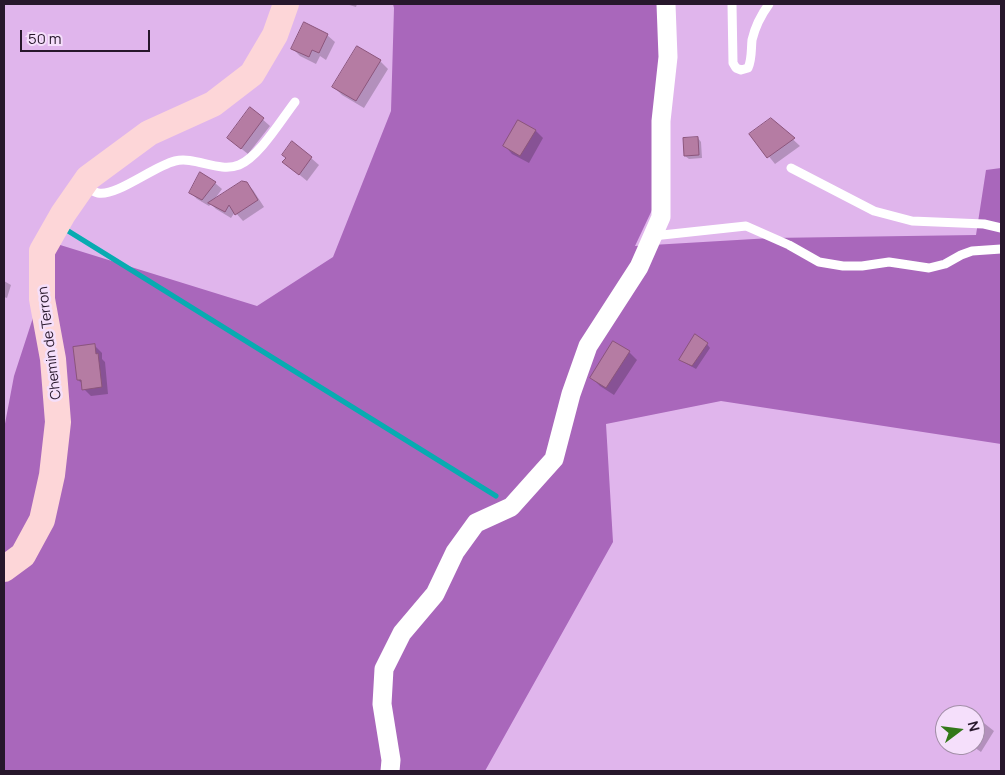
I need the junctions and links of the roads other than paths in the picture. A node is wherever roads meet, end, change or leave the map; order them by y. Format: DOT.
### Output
graph roads {
  1 [pos="286,4"];
  2 [pos="666,4"];
  3 [pos="732,4"];
  4 [pos="768,4"];
  5 [pos="295,102"];
  6 [pos="791,168"];
  7 [pos="83,184"];
  8 [pos="1001,228"];
  9 [pos="652,236"];
  10 [pos="1001,248"];
  11 [pos="4,569"];
  12 [pos="390,771"];
  1 -- 7 [label="street, Chemin de Terron"];
  2 -- 9 [label="street"];
  3 -- 4 [label="lane"];
  5 -- 7 [label="lane"];
  6 -- 8 [label="lane"];
  7 -- 11 [label="street, Chemin de Terron"];
  9 -- 10 [label="lane"];
  9 -- 12 [label="street"];
}
